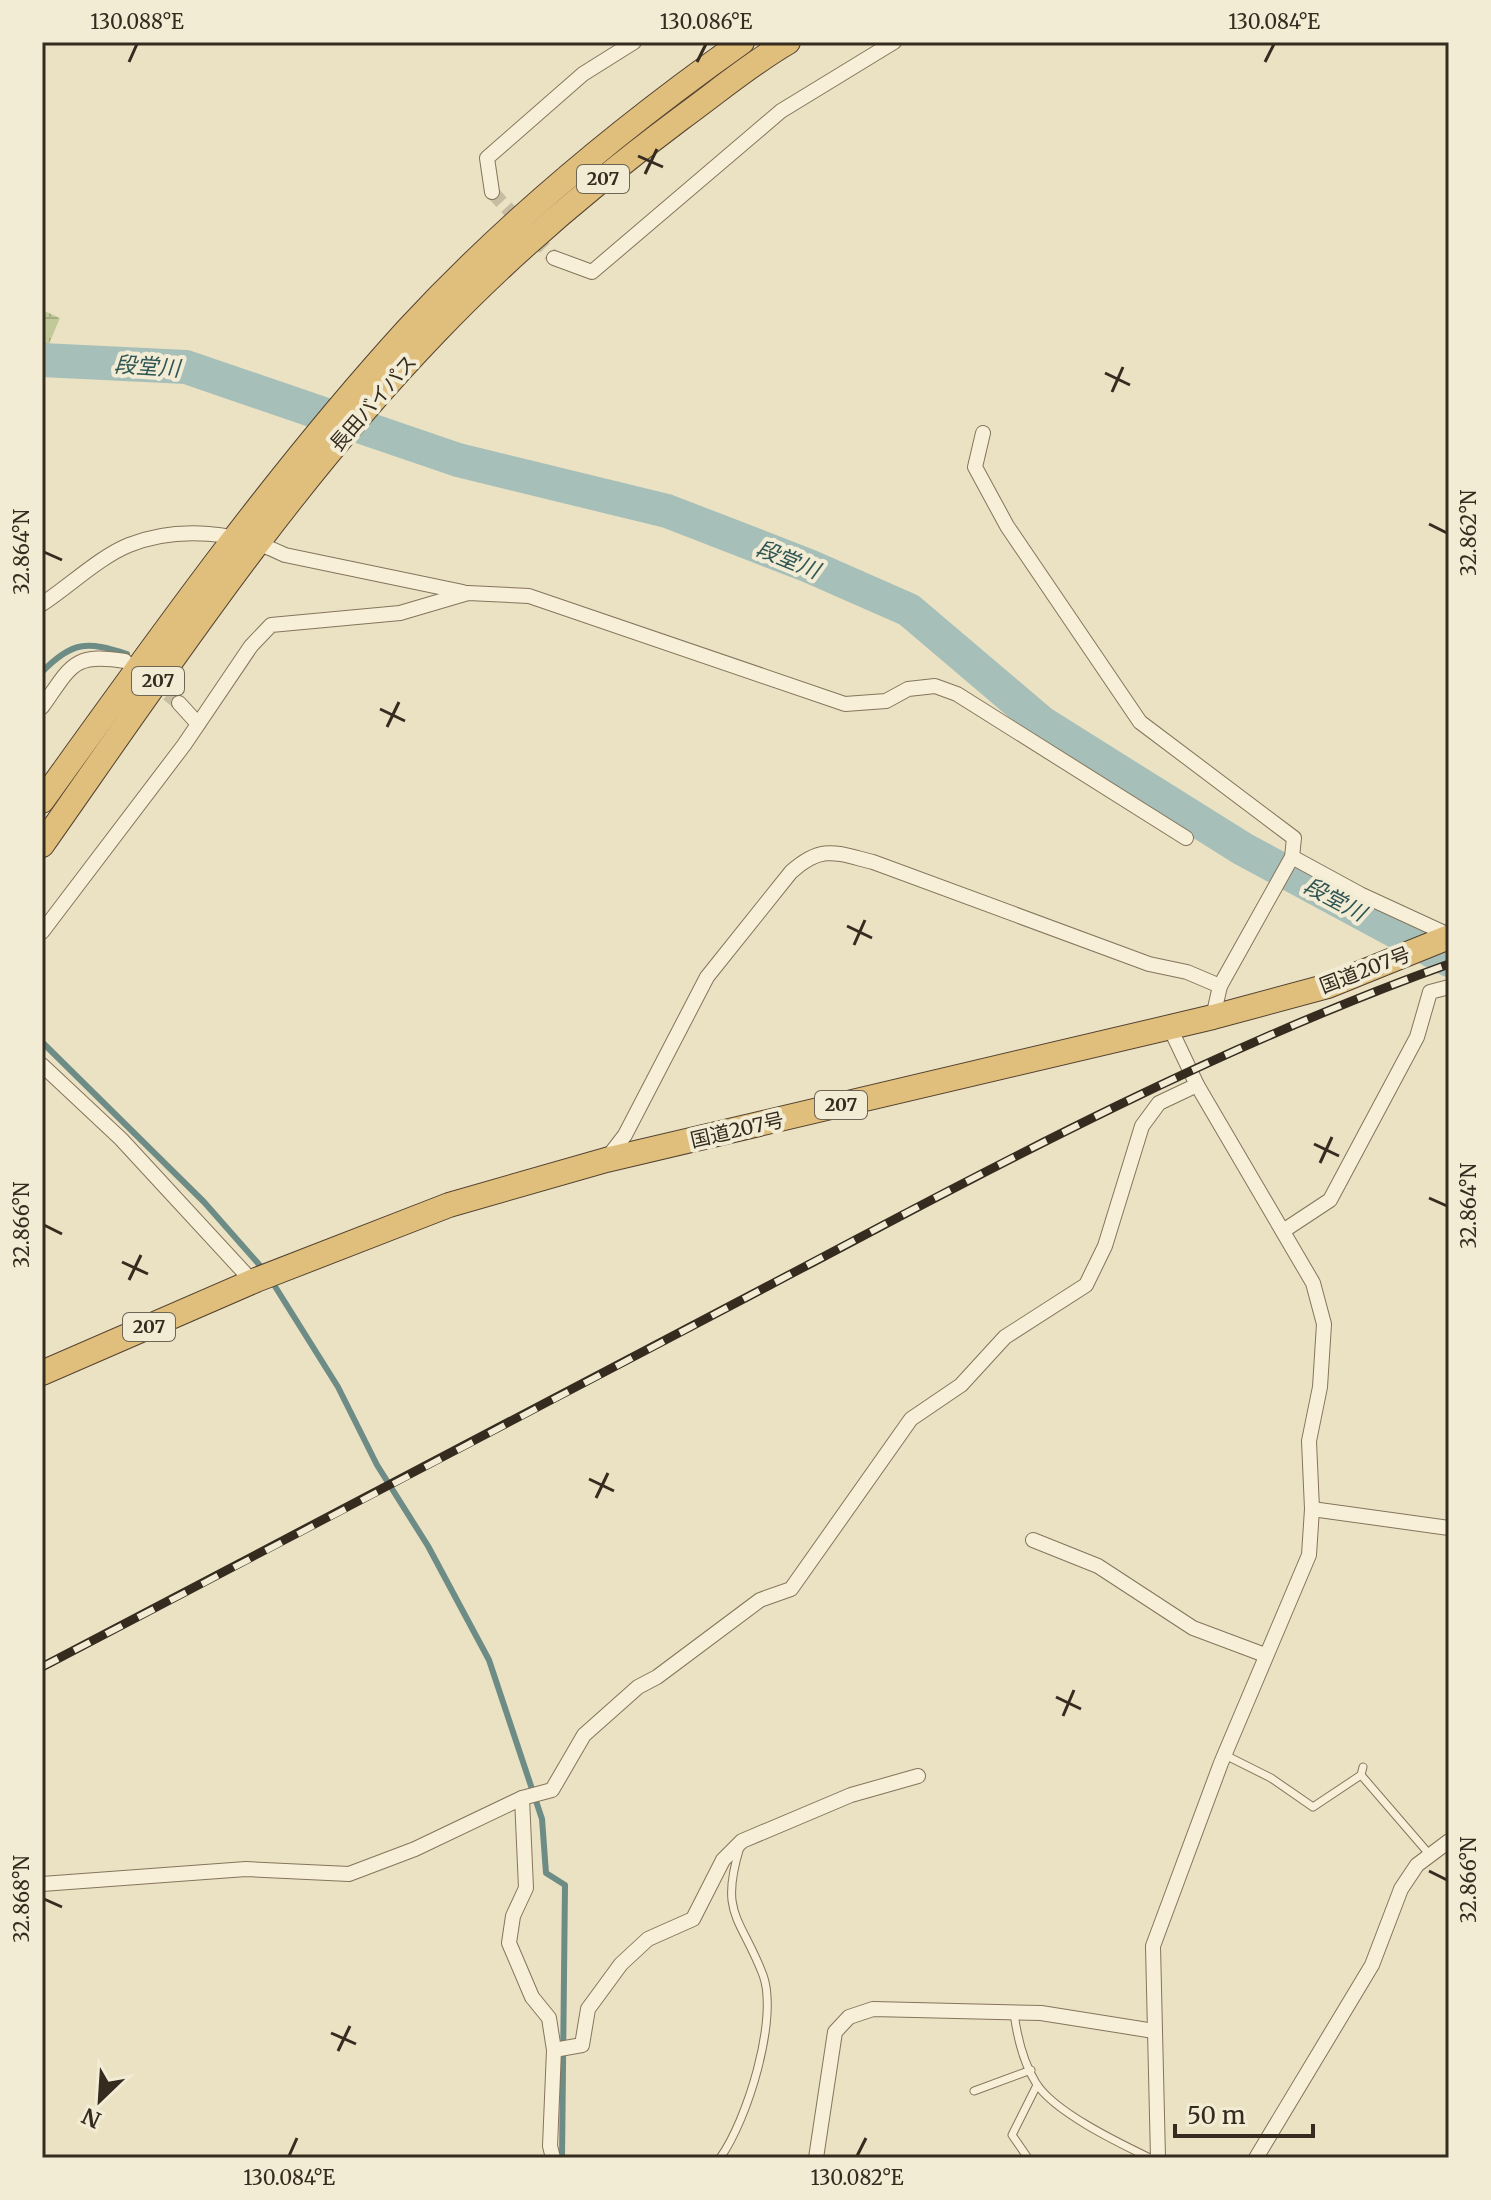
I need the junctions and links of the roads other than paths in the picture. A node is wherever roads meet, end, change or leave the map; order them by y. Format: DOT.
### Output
graph roads {
  1 [pos="634,42"];
  2 [pos="742,42"];
  3 [pos="788,42"];
  4 [pos="894,42"];
  5 [pos="492,192"];
  6 [pos="554,258"];
  7 [pos="983,433"];
  8 [pos="266,516"];
  9 [pos="248,540"];
  10 [pos="468,593"];
  11 [pos="42,604"];
  12 [pos="125,661"];
  13 [pos="179,703"];
  14 [pos="42,707"];
  15 [pos="198,724"];
  16 [pos="42,801"];
  17 [pos="1186,838"];
  18 [pos="42,845"];
  19 [pos="1292,857"];
  20 [pos="42,932"];
  21 [pos="1448,937"];
  22 [pos="1220,986"];
  23 [pos="1449,987"];
  24 [pos="1213,1017"];
  25 [pos="1170,1028"];
  26 [pos="42,1065"];
  27 [pos="1197,1085"];
  28 [pos="606,1160"];
  29 [pos="1283,1231"];
  30 [pos="255,1281"];
  31 [pos="42,1373"];
  32 [pos="1312,1509"];
  33 [pos="1449,1528"];
  34 [pos="1033,1540"];
  35 [pos="1265,1655"];
  36 [pos="1225,1755"];
  37 [pos="918,1776"];
  38 [pos="522,1798"];
  39 [pos="742,1841"];
  40 [pos="1449,1841"];
  41 [pos="1430,1855"];
  42 [pos="42,1883"];
  43 [pos="1014,2013"];
  44 [pos="1154,2031"];
  45 [pos="557,2048"];
  46 [pos="1031,2070"];
  47 [pos="1037,2085"];
  48 [pos="974,2091"];
  49 [pos="553,2158"];
  50 [pos="720,2158"];
  51 [pos="816,2158"];
  52 [pos="1028,2158"];
  53 [pos="1150,2158"];
  54 [pos="1158,2158"];
  55 [pos="1256,2158"];
  1 -- 5 [label="street"];
  2 -- 8 [label="highway, 長田バイパス / 207"];
  3 -- 8 [label="highway, 長田バイパス / 207"];
  4 -- 6 [label="street"];
  7 -- 19 [label="street"];
  8 -- 9 [label="highway, 長田バイパス / 207"];
  9 -- 10 [label="street"];
  9 -- 11 [label="street"];
  9 -- 16 [label="highway, 長田バイパス / 207"];
  9 -- 18 [label="highway, 長田バイパス / 207"];
  10 -- 15 [label="street"];
  10 -- 17 [label="street"];
  12 -- 14 [label="street"];
  13 -- 15 [label="street"];
  15 -- 20 [label="street"];
  19 -- 21 [label="street"];
  19 -- 22 [label="street"];
  21 -- 24 [label="highway, 国道207号 / 207"];
  22 -- 24 [label="street"];
  22 -- 28 [label="street"];
  23 -- 29 [label="street"];
  24 -- 25 [label="highway, 国道207号 / 207"];
  25 -- 27 [label="street"];
  25 -- 28 [label="highway, 国道207号 / 207"];
  26 -- 30 [label="street"];
  27 -- 29 [label="street"];
  27 -- 38 [label="street"];
  28 -- 30 [label="highway, 国道207号 / 207"];
  29 -- 32 [label="street"];
  30 -- 31 [label="highway, 国道207号 / 207"];
  32 -- 33 [label="street"];
  32 -- 35 [label="street"];
  34 -- 35 [label="street"];
  35 -- 36 [label="street"];
  36 -- 41 [label="lane"];
  36 -- 44 [label="street"];
  37 -- 39 [label="street"];
  38 -- 42 [label="street"];
  38 -- 45 [label="street"];
  39 -- 45 [label="street"];
  39 -- 50 [label="lane"];
  40 -- 41 [label="street"];
  41 -- 55 [label="street"];
  43 -- 44 [label="street"];
  43 -- 46 [label="lane"];
  43 -- 51 [label="street"];
  44 -- 54 [label="street"];
  45 -- 49 [label="street"];
  46 -- 47 [label="lane"];
  46 -- 48 [label="lane"];
  47 -- 52 [label="lane"];
  47 -- 53 [label="lane"];
}
